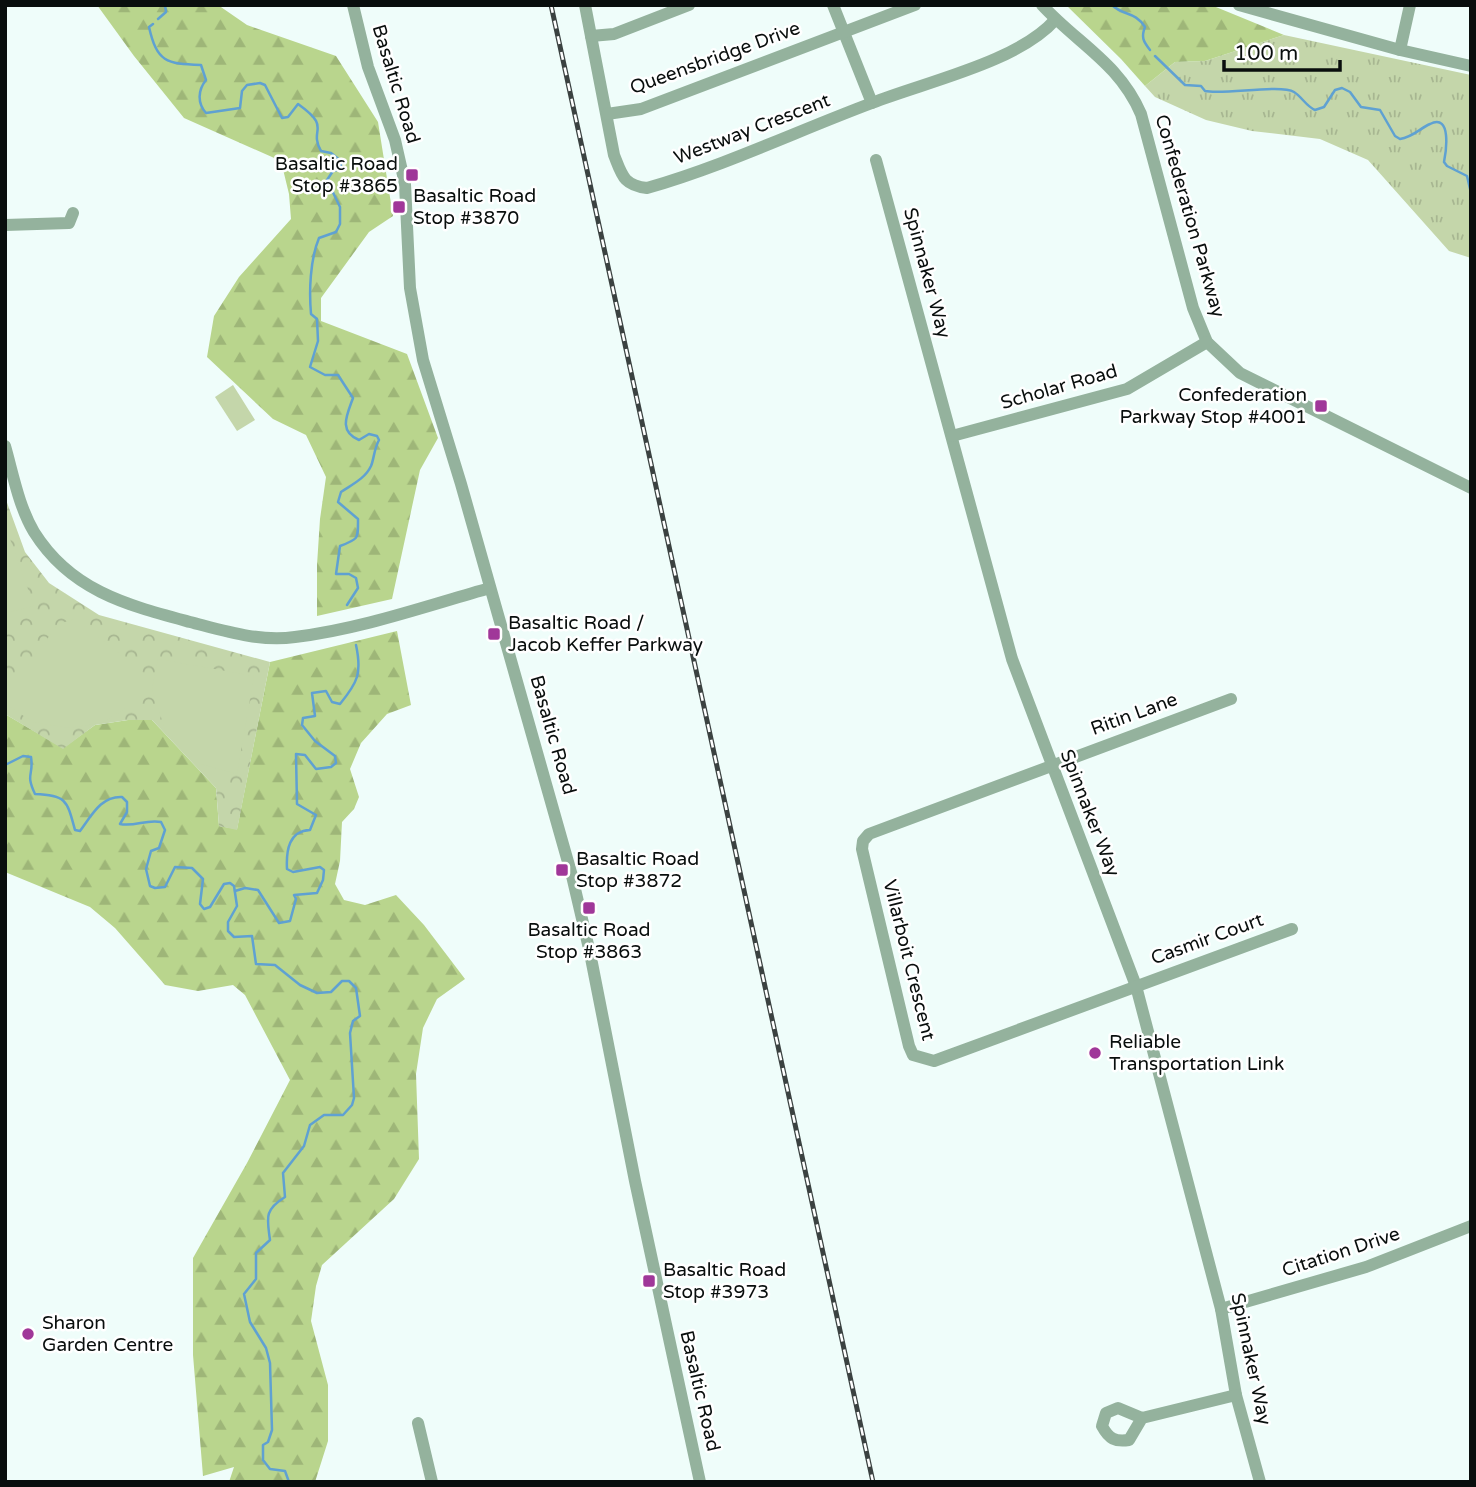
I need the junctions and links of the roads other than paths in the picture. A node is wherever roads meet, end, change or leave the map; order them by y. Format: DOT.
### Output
graph roads {
  1 [pos="353,5"];
  2 [pos="584,5"];
  3 [pos="689,5"];
  4 [pos="833,5"];
  5 [pos="915,5"];
  6 [pos="1042,5"];
  7 [pos="1239,5"];
  8 [pos="1410,5"];
  9 [pos="669,9"];
  10 [pos="1055,20"];
  11 [pos="845,32"];
  12 [pos="591,36"];
  13 [pos="1399,50"];
  14 [pos="1471,66"];
  15 [pos="872,103"];
  16 [pos="607,114"];
  17 [pos="876,160"];
  18 [pos="74,213"];
  19 [pos="5,225"];
  20 [pos="1207,342"];
  21 [pos="952,436"];
  22 [pos="5,446"];
  23 [pos="1471,488"];
  24 [pos="490,588"];
  25 [pos="1231,699"];
  26 [pos="1051,765"];
  27 [pos="1292,929"];
  28 [pos="1136,986"];
  29 [pos="1471,1226"];
  30 [pos="1221,1309"];
  31 [pos="1236,1395"];
  32 [pos="1142,1418"];
  33 [pos="418,1423"];
  34 [pos="432,1482"];
  35 [pos="700,1482"];
  36 [pos="1260,1482"];
  1 -- 24 [label="street, Basaltic Road"];
  2 -- 12 [label="street, Westway Crescent"];
  3 -- 9 [label="street"];
  4 -- 11 [label="street"];
  5 -- 11 [label="street, Queensbridge Drive"];
  6 -- 10 [label="street, Confederation Parkway"];
  7 -- 13 [label="street"];
  8 -- 13 [label="street"];
  9 -- 12 [label="street"];
  10 -- 15 [label="street, Westway Crescent"];
  10 -- 20 [label="street, Confederation Parkway"];
  11 -- 15 [label="street"];
  11 -- 16 [label="street, Queensbridge Drive"];
  12 -- 16 [label="street, Westway Crescent"];
  13 -- 14 [label="street"];
  15 -- 16 [label="street, Westway Crescent"];
  17 -- 21 [label="street, Spinnaker Way"];
  18 -- 19 [label="street"];
  20 -- 21 [label="street, Scholar Road"];
  20 -- 23 [label="street, Confederation Parkway"];
  21 -- 26 [label="street, Spinnaker Way"];
  22 -- 24 [label="street"];
  24 -- 35 [label="street, Basaltic Road"];
  25 -- 26 [label="street, Ritin Lane"];
  26 -- 28 [label="street, Spinnaker Way"];
  26 -- 28 [label="street, Villarboit Crescent"];
  27 -- 28 [label="street, Casmir Court"];
  28 -- 30 [label="street, Spinnaker Way"];
  29 -- 30 [label="street, Citation Drive"];
  30 -- 31 [label="street, Spinnaker Way"];
  31 -- 32 [label="street"];
  31 -- 36 [label="street, Spinnaker Way"];
  33 -- 34 [label="street"];
}
